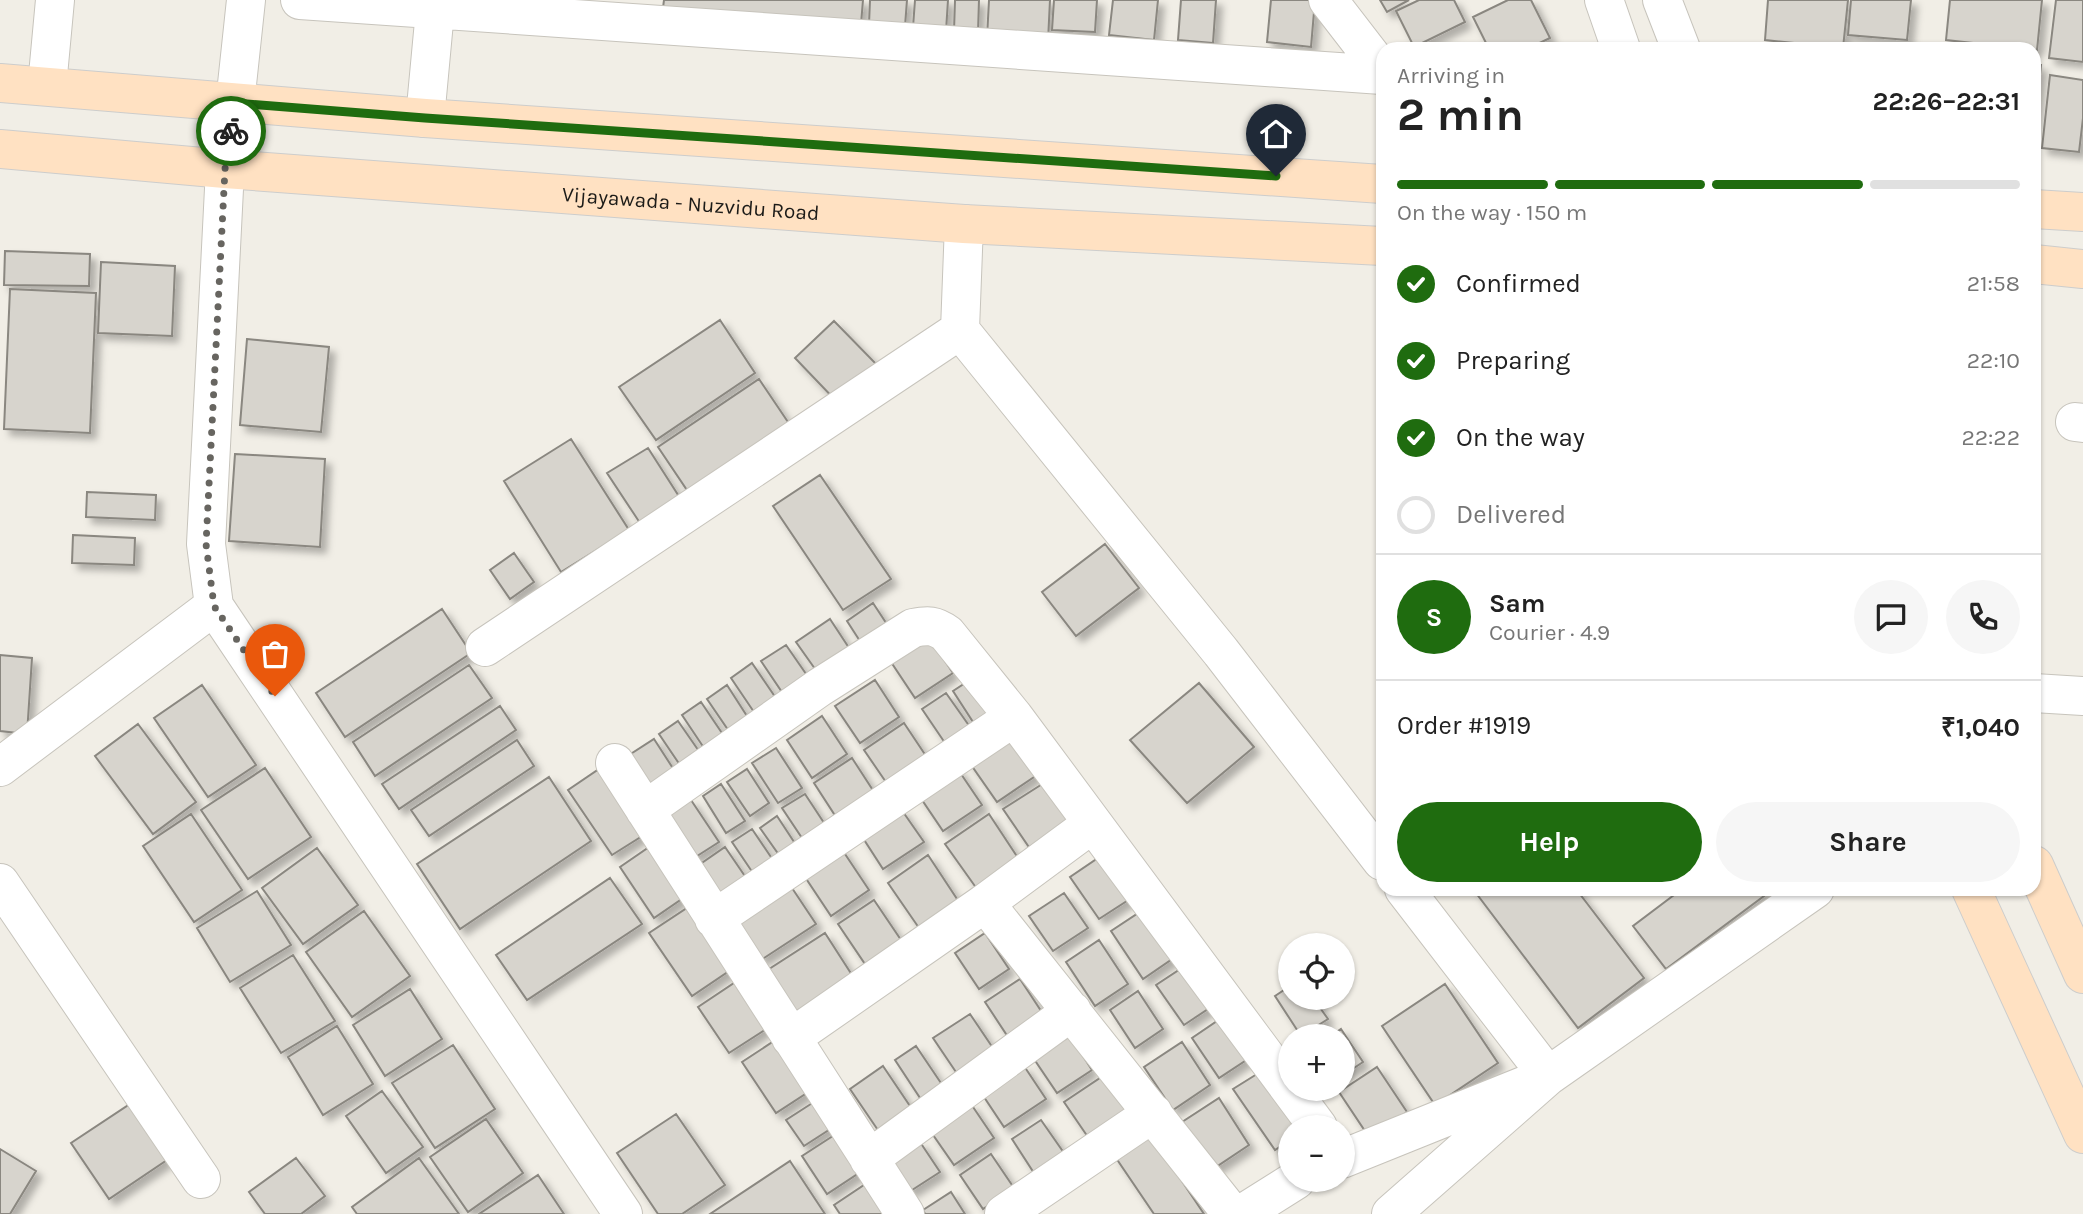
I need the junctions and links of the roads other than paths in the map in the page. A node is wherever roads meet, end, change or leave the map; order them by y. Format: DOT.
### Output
graph roads {
  1 [pos="55,0"];
  2 [pos="246,0"];
  3 [pos="299,0"];
  4 [pos="1328,0"];
  5 [pos="1604,0"];
  6 [pos="1662,0"];
  7 [pos="435,4"];
  8 [pos="1619,42"];
  9 [pos="1678,42"];
  10 [pos="1376,64"];
  11 [pos="1376,72"];
  12 [pos="0,83"];
  13 [pos="47,86"];
  14 [pos="235,103"];
  15 [pos="425,118"];
  16 [pos="0,149"];
  17 [pos="225,169"];
  18 [pos="1376,184"];
  19 [pos="2041,209"];
  20 [pos="2083,212"];
  21 [pos="964,224"];
  22 [pos="1376,246"];
  23 [pos="2041,265"];
  24 [pos="2083,270"];
  25 [pos="960,330"];
  26 [pos="214,606"];
  27 [pos="485,647"];
  28 [pos="2041,693"];
  29 [pos="2083,696"];
  30 [pos="1014,717"];
  31 [pos="615,762"];
  32 [pos="0,767"];
  33 [pos="645,810"];
  34 [pos="1092,824"];
  35 [pos="1376,853"];
  36 [pos="2041,881"];
  37 [pos="0,883"];
  38 [pos="1409,896"];
  39 [pos="1805,896"];
  40 [pos="1974,896"];
  41 [pos="985,903"];
  42 [pos="714,919"];
  43 [pos="2083,974"];
  44 [pos="1072,1011"];
  45 [pos="791,1038"];
  46 [pos="1548,1076"];
  47 [pos="1153,1113"];
  48 [pos="1309,1115"];
  49 [pos="2083,1134"];
  50 [pos="1355,1154"];
  51 [pos="869,1158"];
  52 [pos="201,1179"];
  53 [pos="1278,1191"];
  54 [pos="623,1214"];
  55 [pos="905,1214"];
  56 [pos="1004,1214"];
  57 [pos="1232,1214"];
  58 [pos="1242,1214"];
  59 [pos="1391,1214"];
  1 -- 13 [label="street"];
  2 -- 14 [label="street"];
  3 -- 7 [label="street"];
  4 -- 10 [label="street"];
  5 -- 8 [label="street"];
  6 -- 9 [label="street"];
  7 -- 11 [label="street"];
  7 -- 15 [label="street"];
  12 -- 13 [label="main road"];
  13 -- 14 [label="main road"];
  14 -- 15 [label="main road"];
  14 -- 17 [label="street"];
  15 -- 18 [label="main road"];
  16 -- 17 [label="main road, Vijayawada - Nuzvidu Road"];
  17 -- 21 [label="main road, Vijayawada - Nuzvidu Road"];
  17 -- 26 [label="street"];
  19 -- 20 [label="main road"];
  21 -- 22 [label="main road, Vijayawada - Nuzvidu Road"];
  21 -- 25 [label="street"];
  23 -- 24 [label="main road"];
  25 -- 27 [label="street"];
  25 -- 35 [label="street"];
  26 -- 32 [label="street"];
  26 -- 54 [label="street"];
  28 -- 29 [label="street"];
  30 -- 33 [label="street"];
  30 -- 34 [label="street"];
  30 -- 42 [label="street"];
  31 -- 33 [label="street"];
  33 -- 42 [label="street"];
  34 -- 41 [label="street"];
  34 -- 48 [label="street"];
  36 -- 43 [label="main road"];
  37 -- 52 [label="street"];
  38 -- 46 [label="street"];
  39 -- 46 [label="street"];
  40 -- 49 [label="main road"];
  41 -- 44 [label="street"];
  41 -- 45 [label="street"];
  42 -- 45 [label="street"];
  44 -- 47 [label="street"];
  44 -- 51 [label="street"];
  45 -- 51 [label="street"];
  46 -- 50 [label="street"];
  46 -- 59 [label="street"];
  47 -- 56 [label="street"];
  47 -- 57 [label="street"];
  51 -- 55 [label="street"];
  53 -- 58 [label="street"];
}
